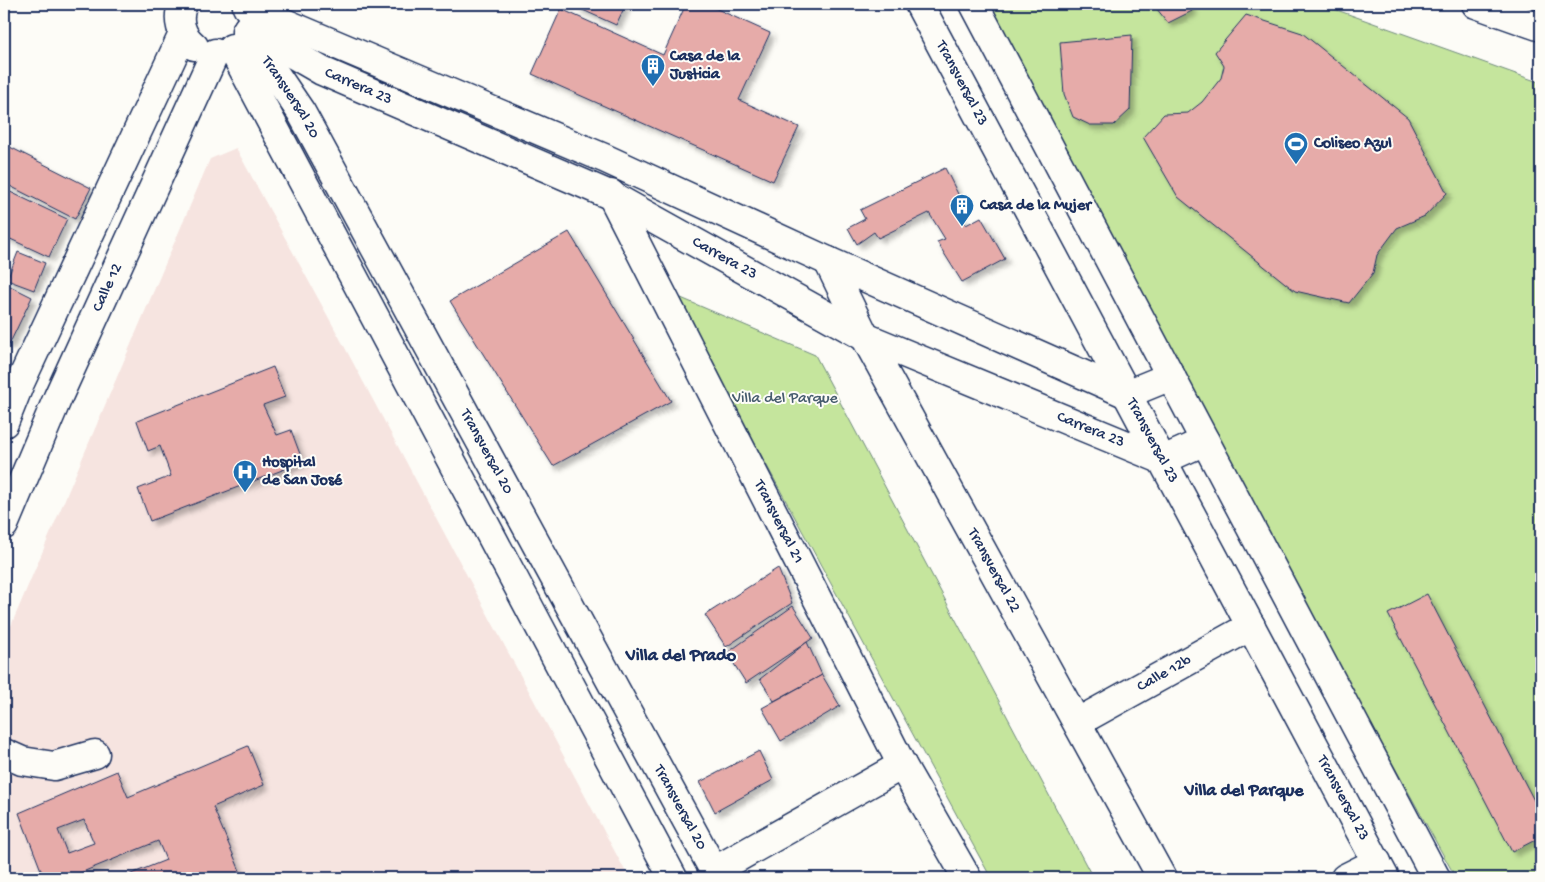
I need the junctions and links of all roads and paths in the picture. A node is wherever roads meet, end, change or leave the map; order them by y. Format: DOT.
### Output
graph roads {
  1 [pos="919,4"];
  2 [pos="974,4"];
  3 [pos="1476,4"];
  4 [pos="180,5"];
  5 [pos="1541,27"];
  6 [pos="239,28"];
  7 [pos="183,34"];
  8 [pos="604,158"];
  9 [pos="612,196"];
  10 [pos="828,261"];
  11 [pos="866,336"];
  12 [pos="1171,376"];
  13 [pos="12,380"];
  14 [pos="1127,394"];
  15 [pos="58,397"];
  16 [pos="5,419"];
  17 [pos="43,432"];
  18 [pos="1205,442"];
  19 [pos="1162,460"];
  20 [pos="4,525"];
  21 [pos="1251,626"];
  22 [pos="1078,722"];
  23 [pos="4,753"];
  24 [pos="95,754"];
  25 [pos="902,765"];
  26 [pos="1381,870"];
  27 [pos="716,875"];
  28 [pos="673,878"];
  29 [pos="967,878"];
  30 [pos="1162,878"];
  31 [pos="1345,878"];
  32 [pos="1436,878"];
  1 -- 14 [label="street, Transversal 23"];
  2 -- 12 [label="street"];
  3 -- 5 [label="street"];
  4 -- 7 [label="street"];
  6 -- 7 [label="street"];
  6 -- 8 [label="street, Carrera 23"];
  6 -- 9 [label="street, Carrera 23"];
  6 -- 15 [label="street, Calle 12"];
  6 -- 27 [label="street, Transversal 20"];
  6 -- 28 [label="street, Transversal 20"];
  7 -- 13 [label="street"];
  8 -- 9 [label="street, Transversal 21"];
  8 -- 10 [label="street, Carrera 23"];
  9 -- 11 [label="street, Carrera 23"];
  9 -- 25 [label="street, Transversal 21"];
  10 -- 11 [label="street, Transversal 22"];
  10 -- 14 [label="street, Carrera 23"];
  11 -- 19 [label="street, Carrera 23"];
  11 -- 22 [label="street, Transversal 22"];
  12 -- 14 [label="street"];
  12 -- 18 [label="street"];
  13 -- 15 [label="street"];
  13 -- 16 [label="street"];
  14 -- 19 [label="street, Transversal 23"];
  15 -- 17 [label="street, Calle 12"];
  16 -- 17 [label="street"];
  17 -- 20 [label="street, Calle 12"];
  18 -- 19 [label="street"];
  18 -- 32 [label="street"];
  19 -- 21 [label="street, Transversal 23"];
  21 -- 22 [label="street, Calle 12b"];
  21 -- 26 [label="street, Transversal 23"];
  22 -- 30 [label="street, Transversal 22"];
  23 -- 24 [label="street"];
  25 -- 27 [label="street"];
  25 -- 29 [label="street, Transversal 21"];
  26 -- 31 [label="street"];
}
